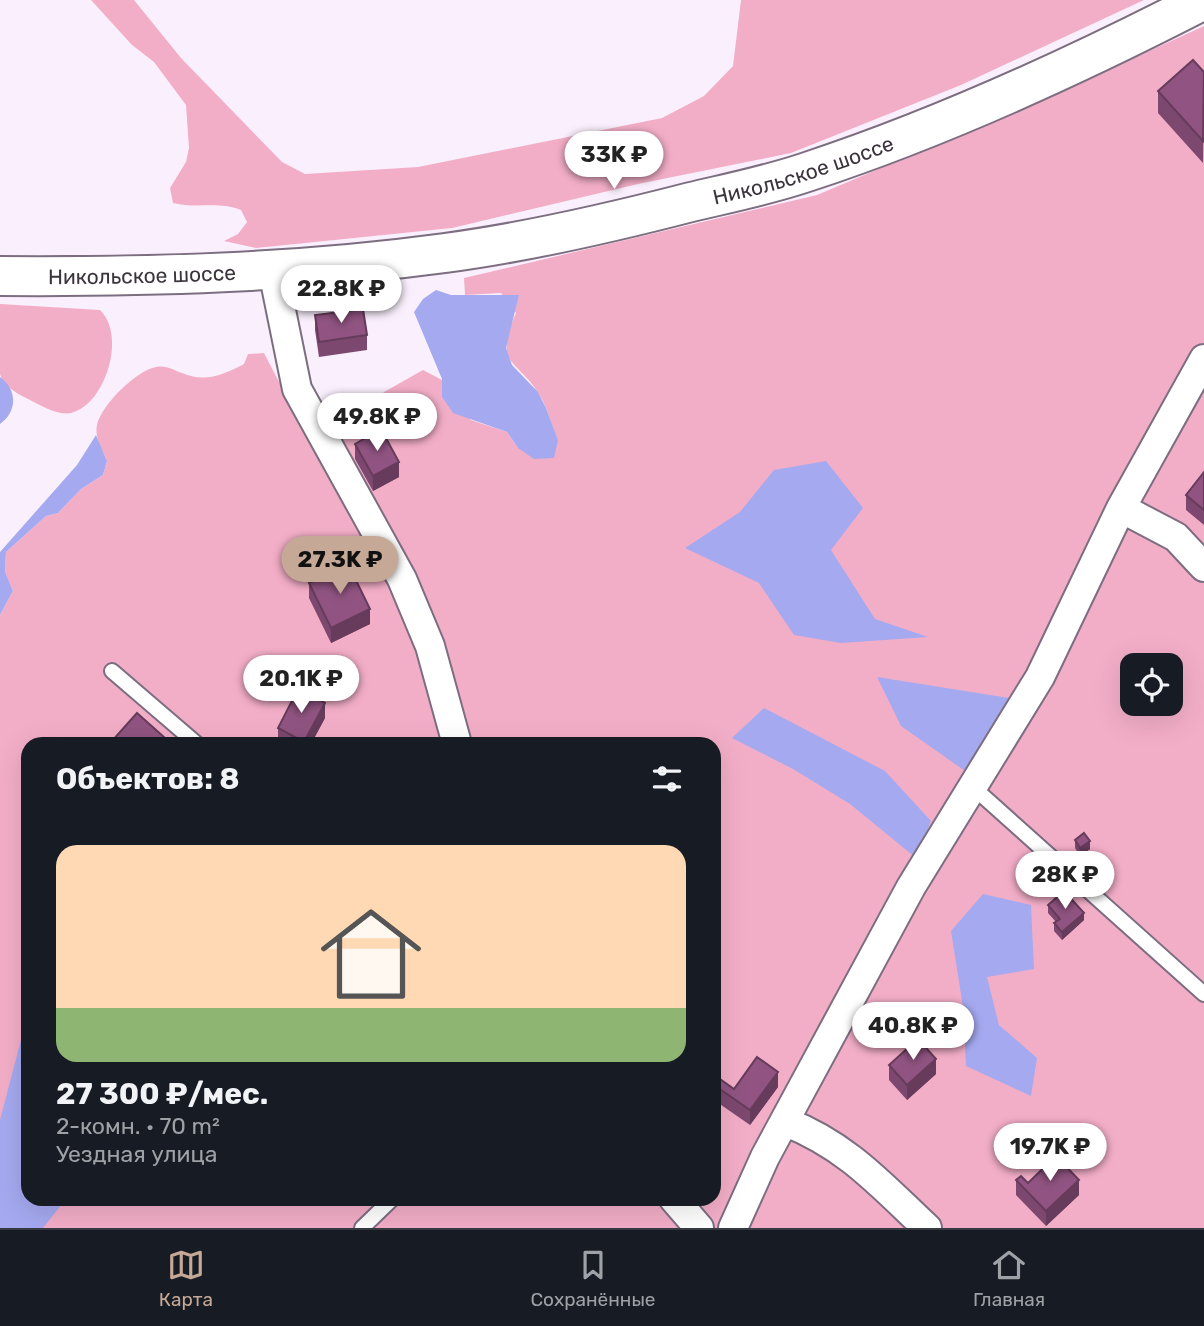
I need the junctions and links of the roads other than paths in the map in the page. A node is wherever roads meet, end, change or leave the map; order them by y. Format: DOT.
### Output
graph roads {
  1 [pos="1202,5"];
  2 [pos="273,271"];
  3 [pos="0,276"];
  4 [pos="1204,359"];
  5 [pos="1121,508"];
  6 [pos="1204,567"];
  7 [pos="112,671"];
  8 [pos="189,737"];
  9 [pos="455,737"];
  10 [pos="974,788"];
  11 [pos="1204,994"];
  12 [pos="786,1122"];
  13 [pos="386,1206"];
  14 [pos="680,1206"];
  15 [pos="362,1228"];
  16 [pos="699,1228"];
  17 [pos="733,1228"];
  18 [pos="927,1228"];
  1 -- 2 [label="main road, Никольское шоссе"];
  2 -- 3 [label="main road, Никольское шоссе"];
  2 -- 9 [label="street"];
  4 -- 5 [label="street"];
  5 -- 6 [label="street"];
  5 -- 10 [label="street"];
  7 -- 8 [label="lane"];
  10 -- 11 [label="lane"];
  10 -- 12 [label="street"];
  12 -- 17 [label="street"];
  12 -- 18 [label="street"];
  13 -- 15 [label="lane"];
  14 -- 16 [label="street"];
}
